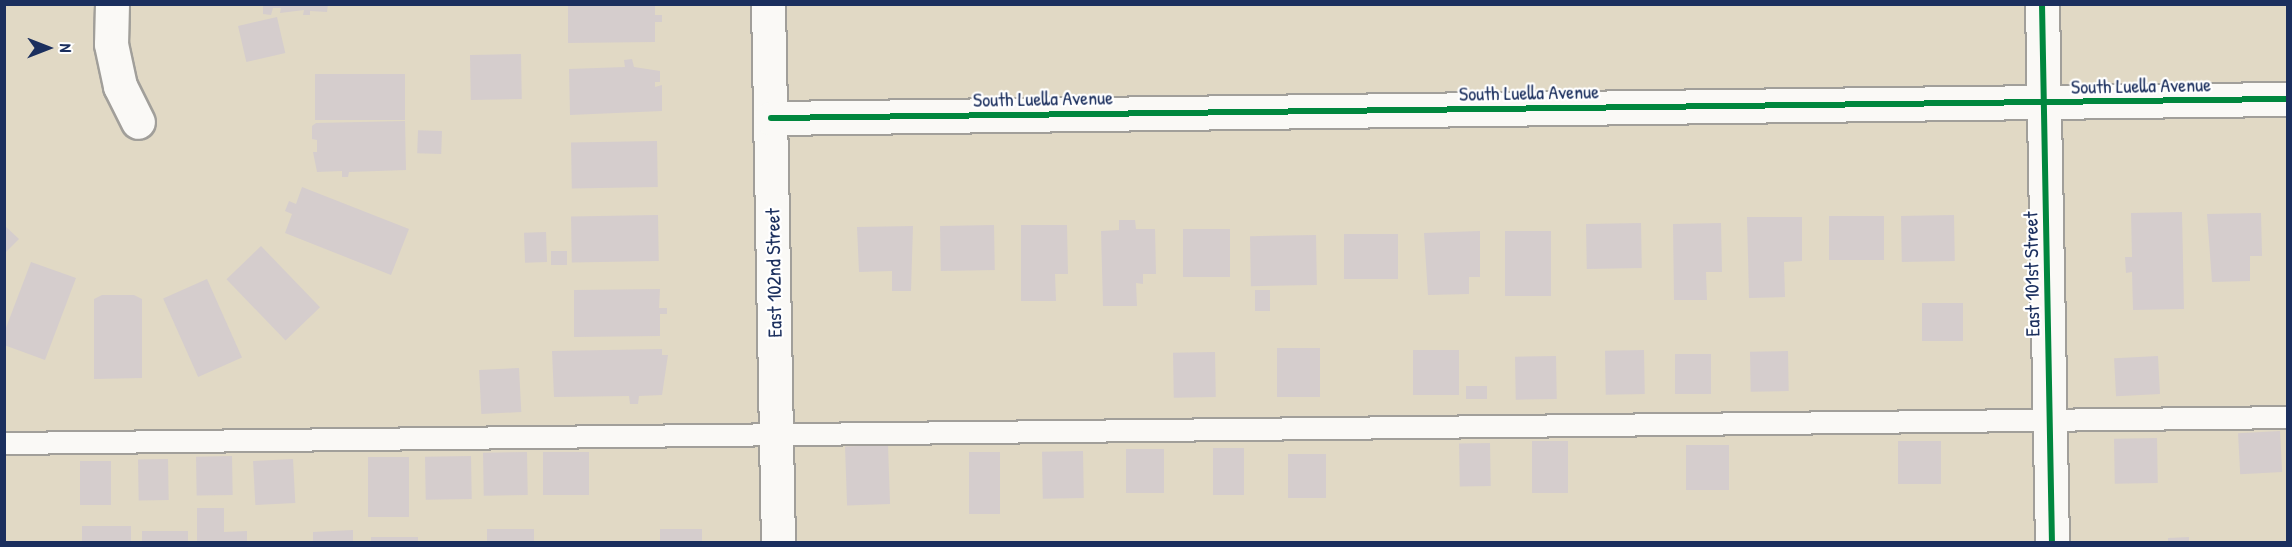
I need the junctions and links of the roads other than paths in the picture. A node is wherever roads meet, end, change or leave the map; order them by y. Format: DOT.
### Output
graph roads {
  1 [pos="112,4"];
  2 [pos="768,4"];
  3 [pos="2042,4"];
  4 [pos="2288,99"];
  5 [pos="2044,103"];
  6 [pos="771,117"];
  7 [pos="138,122"];
  8 [pos="2288,417"];
  9 [pos="2050,420"];
  10 [pos="776,432"];
  11 [pos="4,443"];
  12 [pos="778,543"];
  13 [pos="2052,543"];
  1 -- 7 [label="street"];
  2 -- 6 [label="street, East 102nd Street"];
  3 -- 5 [label="street, East 101st Street"];
  4 -- 5 [label="street, South Luella Avenue"];
  5 -- 6 [label="street, South Luella Avenue"];
  5 -- 9 [label="street, East 101st Street"];
  6 -- 10 [label="street, East 102nd Street"];
  8 -- 9 [label="lane"];
  9 -- 10 [label="lane"];
  9 -- 13 [label="street, East 101st Street"];
  10 -- 11 [label="lane"];
  10 -- 12 [label="street, East 102nd Street"];
}
